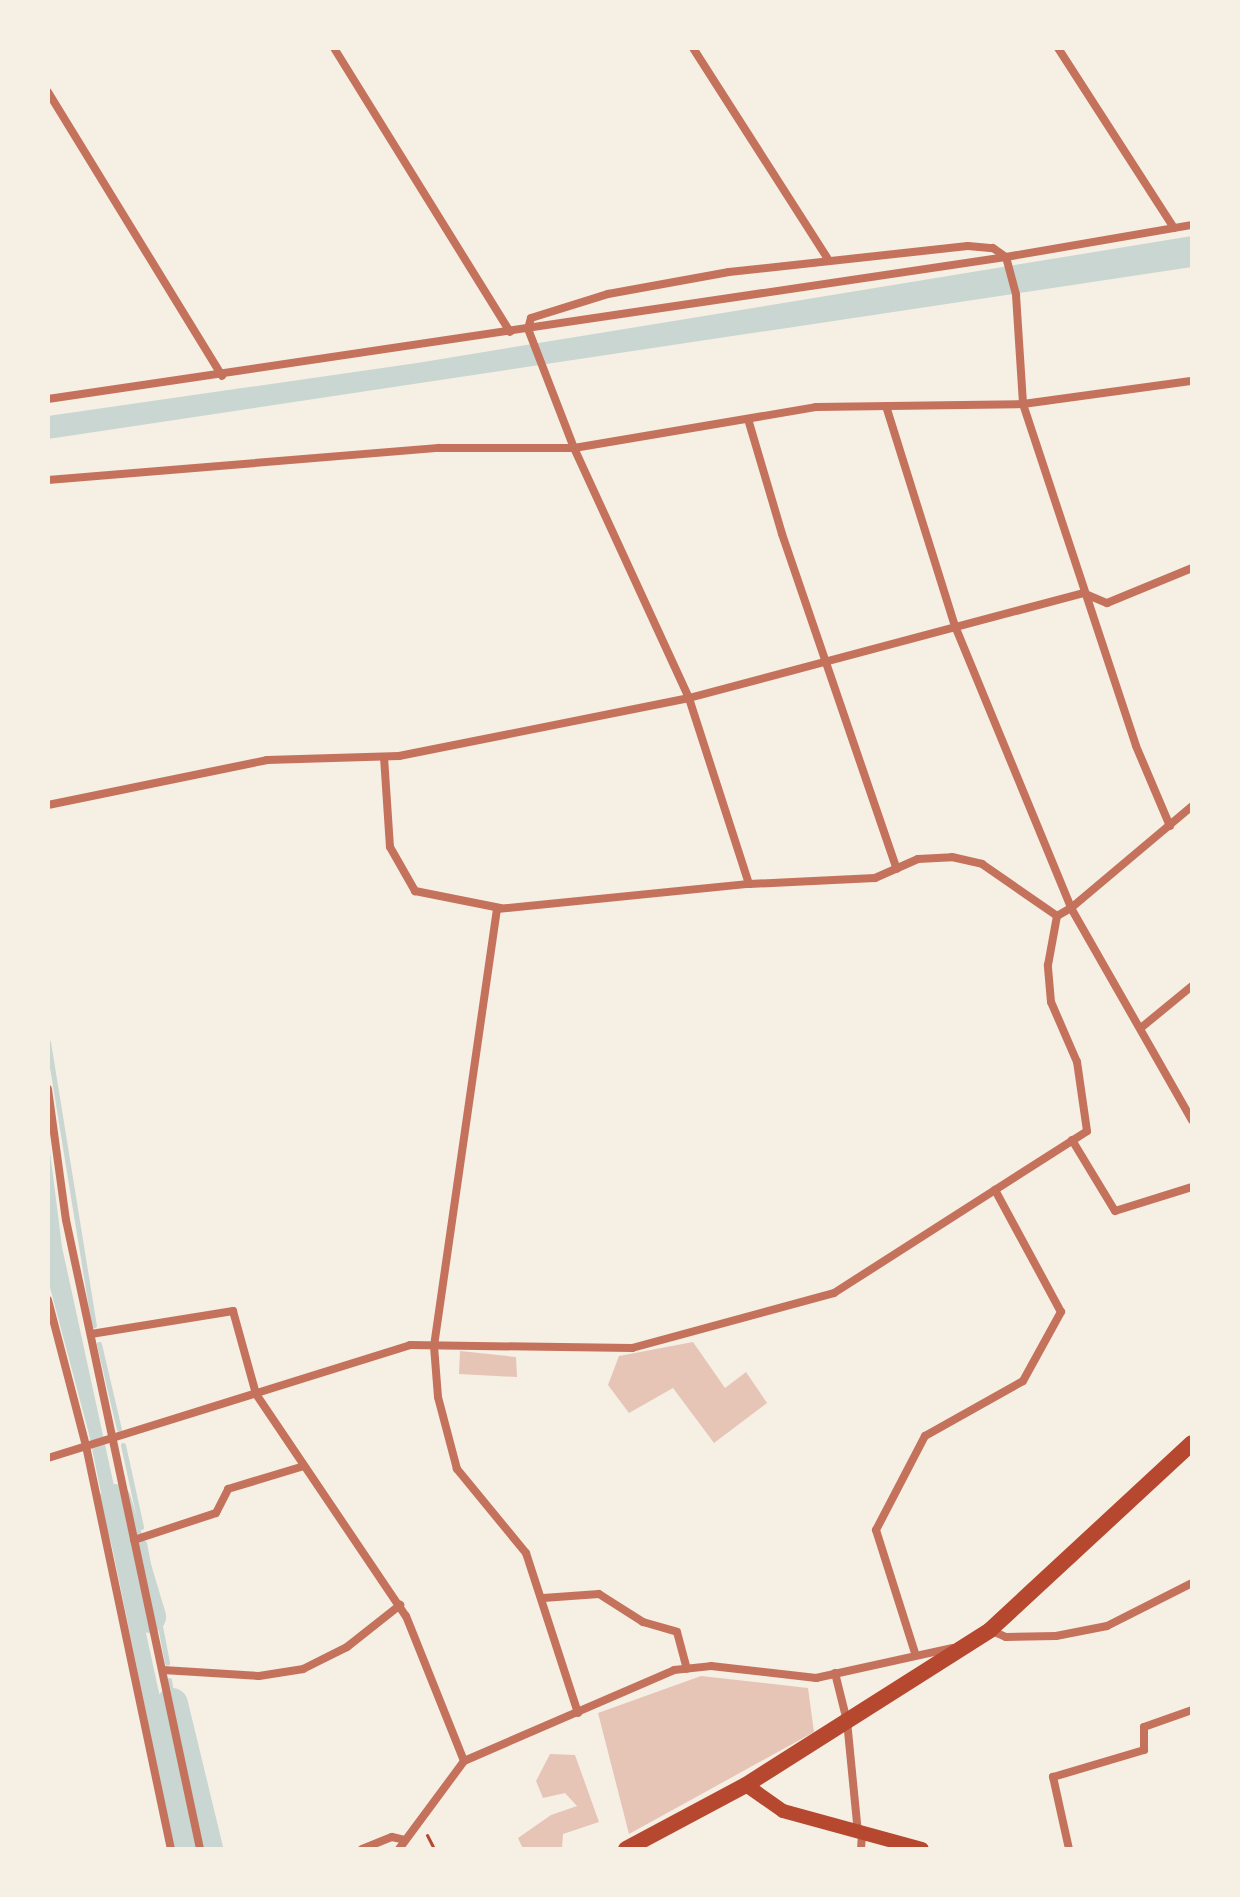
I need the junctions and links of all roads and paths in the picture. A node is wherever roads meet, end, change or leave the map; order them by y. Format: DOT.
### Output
graph roads {
  1 [pos="334,48"];
  2 [pos="693,48"];
  3 [pos="1058,48"];
  4 [pos="48,92"];
  5 [pos="1192,225"];
  6 [pos="1174,228"];
  7 [pos="1006,257"];
  8 [pos="828,259"];
  9 [pos="528,329"];
  10 [pos="510,332"];
  11 [pos="222,376"];
  12 [pos="1192,381"];
  13 [pos="48,399"];
  14 [pos="1023,404"];
  15 [pos="886,406"];
  16 [pos="748,419"];
  17 [pos="574,448"];
  18 [pos="48,480"];
  19 [pos="1192,568"];
  20 [pos="1083,593"];
  21 [pos="955,626"];
  22 [pos="825,661"];
  23 [pos="689,698"];
  24 [pos="384,757"];
  25 [pos="48,805"];
  26 [pos="1192,806"];
  27 [pos="1170,826"];
  28 [pos="897,869"];
  29 [pos="749,884"];
  30 [pos="501,908"];
  31 [pos="1071,908"];
  32 [pos="1057,916"];
  33 [pos="1192,986"];
  34 [pos="1142,1027"];
  35 [pos="48,1089"];
  36 [pos="1192,1120"];
  37 [pos="1072,1140"];
  38 [pos="1192,1187"];
  39 [pos="995,1190"];
  40 [pos="48,1300"];
  41 [pos="91,1334"];
  42 [pos="434,1346"];
  43 [pos="256,1394"];
  44 [pos="113,1438"];
  45 [pos="1192,1443"];
  46 [pos="86,1446"];
  47 [pos="48,1458"];
  48 [pos="301,1467"];
  49 [pos="134,1540"];
  50 [pos="1192,1583"];
  51 [pos="543,1598"];
  52 [pos="400,1605"];
  53 [pos="990,1630"];
  54 [pos="966,1646"];
  55 [pos="915,1653"];
  56 [pos="687,1669"];
  57 [pos="163,1670"];
  58 [pos="835,1673"];
  59 [pos="1192,1710"];
  60 [pos="578,1713"];
  61 [pos="847,1721"];
  62 [pos="464,1761"];
  63 [pos="746,1785"];
  64 [pos="861,1839"];
  65 [pos="405,1840"];
  66 [pos="171,1849"];
  67 [pos="200,1849"];
  68 [pos="362,1849"];
  69 [pos="399,1849"];
  70 [pos="626,1849"];
  71 [pos="922,1849"];
  72 [pos="1069,1849"];
  1 -- 10 [label="street"];
  2 -- 8 [label="street"];
  3 -- 6 [label="street"];
  4 -- 11 [label="street"];
  5 -- 6 [label="street"];
  6 -- 7 [label="street"];
  7 -- 8 [label="street"];
  7 -- 9 [label="street"];
  7 -- 14 [label="street"];
  8 -- 9 [label="street"];
  9 -- 10 [label="street"];
  9 -- 17 [label="street"];
  10 -- 11 [label="street"];
  11 -- 13 [label="street"];
  12 -- 14 [label="street"];
  14 -- 15 [label="street"];
  14 -- 20 [label="street"];
  15 -- 16 [label="street"];
  15 -- 21 [label="street"];
  16 -- 17 [label="street"];
  16 -- 22 [label="street"];
  17 -- 18 [label="street"];
  17 -- 23 [label="street"];
  19 -- 20 [label="street"];
  20 -- 21 [label="street"];
  20 -- 27 [label="street"];
  21 -- 22 [label="street"];
  21 -- 31 [label="street"];
  22 -- 23 [label="street"];
  22 -- 28 [label="street"];
  23 -- 24 [label="street"];
  23 -- 29 [label="street"];
  24 -- 25 [label="street"];
  24 -- 30 [label="street"];
  26 -- 27 [label="street"];
  27 -- 31 [label="street"];
  28 -- 29 [label="street"];
  28 -- 32 [label="street"];
  29 -- 30 [label="street"];
  30 -- 42 [label="street"];
  31 -- 32 [label="street"];
  31 -- 34 [label="street"];
  32 -- 37 [label="street"];
  33 -- 34 [label="street"];
  34 -- 36 [label="street"];
  35 -- 41 [label="street"];
  37 -- 38 [label="street"];
  37 -- 39 [label="street"];
  39 -- 42 [label="street"];
  39 -- 55 [label="street"];
  40 -- 46 [label="street"];
  41 -- 43 [label="street"];
  41 -- 44 [label="street"];
  42 -- 43 [label="street"];
  42 -- 51 [label="street"];
  43 -- 44 [label="street"];
  43 -- 48 [label="street"];
  44 -- 46 [label="street"];
  44 -- 49 [label="street"];
  45 -- 53 [label="highway"];
  46 -- 47 [label="street"];
  46 -- 66 [label="street"];
  48 -- 49 [label="street"];
  48 -- 52 [label="street"];
  49 -- 57 [label="street"];
  50 -- 53 [label="street"];
  51 -- 56 [label="street"];
  51 -- 60 [label="street"];
  52 -- 57 [label="street"];
  52 -- 62 [label="street"];
  53 -- 54 [label="highway"];
  54 -- 55 [label="street"];
  54 -- 61 [label="highway"];
  55 -- 58 [label="street"];
  56 -- 58 [label="street"];
  56 -- 60 [label="street"];
  57 -- 67 [label="street"];
  58 -- 61 [label="street"];
  59 -- 72 [label="street"];
  60 -- 62 [label="street"];
  61 -- 63 [label="highway"];
  61 -- 64 [label="street"];
  62 -- 65 [label="street"];
  63 -- 64 [label="main road"];
  63 -- 70 [label="highway"];
  64 -- 71 [label="main road"];
  65 -- 68 [label="street"];
  65 -- 69 [label="street"];
}
